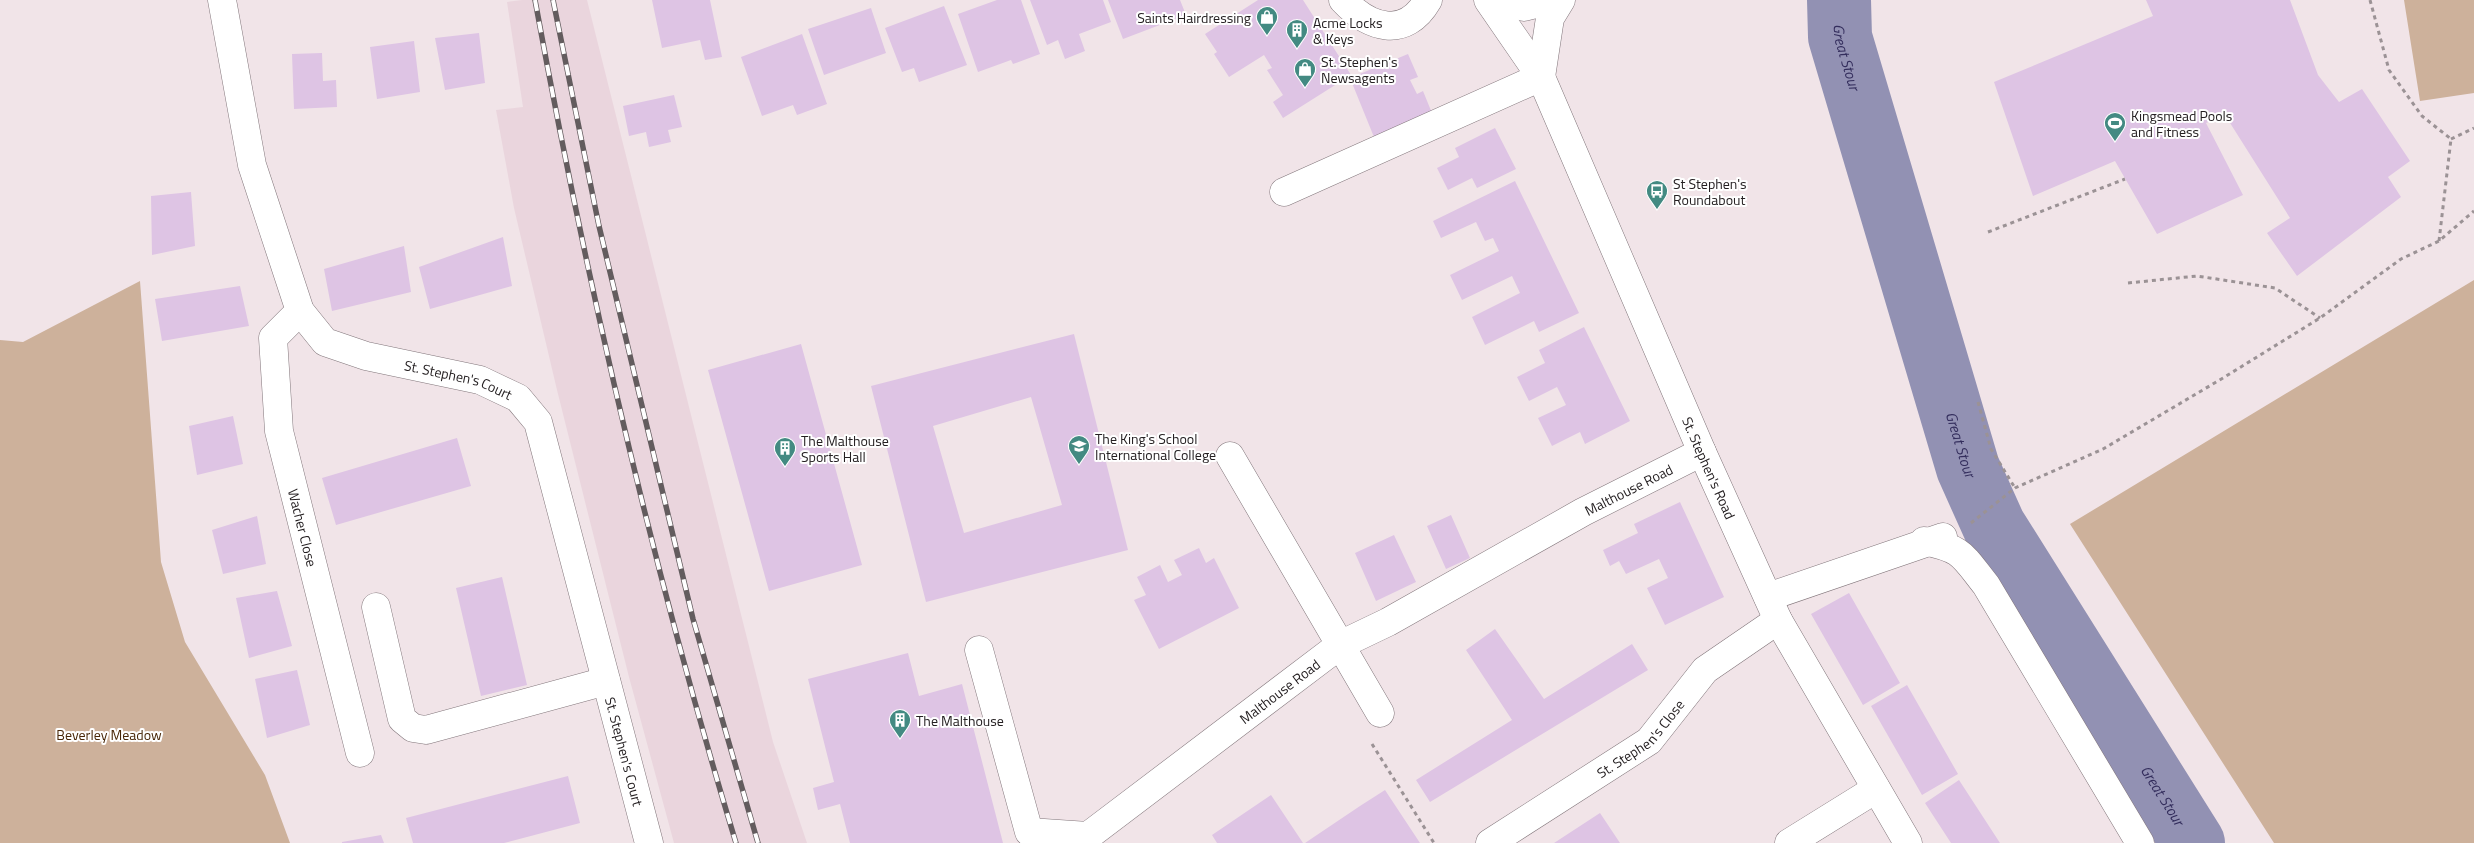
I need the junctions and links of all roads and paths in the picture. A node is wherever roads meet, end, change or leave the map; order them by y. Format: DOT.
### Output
graph roads {
  1 [pos="222,0"];
  2 [pos="1343,0"];
  3 [pos="1428,0"];
  4 [pos="1488,0"];
  5 [pos="1497,0"];
  6 [pos="1552,0"];
  7 [pos="1561,0"];
  8 [pos="2370,0"];
  9 [pos="1541,77"];
  10 [pos="2474,128"];
  11 [pos="2451,139"];
  12 [pos="2125,179"];
  13 [pos="1284,192"];
  14 [pos="2474,211"];
  15 [pos="1988,232"];
  16 [pos="2439,241"];
  17 [pos="2128,283"];
  18 [pos="300,311"];
  19 [pos="2320,318"];
  20 [pos="1978,402"];
  21 [pos="1702,452"];
  22 [pos="1230,456"];
  23 [pos="2015,488"];
  24 [pos="1958,532"];
  25 [pos="1924,541"];
  26 [pos="376,607"];
  27 [pos="1773,609"];
  28 [pos="1340,645"];
  29 [pos="979,650"];
  30 [pos="606,681"];
  31 [pos="1380,713"];
  32 [pos="1369,739"];
  33 [pos="360,753"];
  34 [pos="1876,789"];
  35 [pos="649,843"];
  36 [pos="1434,843"];
  37 [pos="1490,843"];
  38 [pos="1789,843"];
  39 [pos="1908,843"];
  40 [pos="2140,843"];
  1 -- 18 [label="street, St. Stephen's Court"];
  2 -- 3 [label="street"];
  4 -- 9 [label="street, St. Stephen's Road"];
  5 -- 6 [label="street"];
  7 -- 9 [label="street"];
  8 -- 11 [label="path"];
  9 -- 13 [label="street"];
  9 -- 21 [label="street, St. Stephen's Road"];
  10 -- 11 [label="path"];
  11 -- 16 [label="path"];
  12 -- 15 [label="path"];
  14 -- 16 [label="path"];
  16 -- 19 [label="path"];
  17 -- 19 [label="path"];
  18 -- 30 [label="street, St. Stephen's Court"];
  18 -- 33 [label="street, Wacher Close"];
  19 -- 23 [label="path"];
  20 -- 23 [label="path"];
  21 -- 27 [label="street, St. Stephen's Road"];
  21 -- 28 [label="street, Malthouse Road"];
  22 -- 28 [label="street"];
  23 -- 24 [label="path"];
  24 -- 25 [label="street, St. Stephen's Close"];
  25 -- 27 [label="street, St. Stephen's Close"];
  25 -- 40 [label="street"];
  26 -- 30 [label="street"];
  27 -- 34 [label="street, St. Stephen's Road"];
  27 -- 37 [label="street, St. Stephen's Close"];
  28 -- 29 [label="street, Malthouse Road"];
  28 -- 31 [label="street"];
  30 -- 35 [label="street, St. Stephen's Court"];
  32 -- 36 [label="path"];
  34 -- 38 [label="street"];
  34 -- 39 [label="street, St. Stephen's Road"];
}
